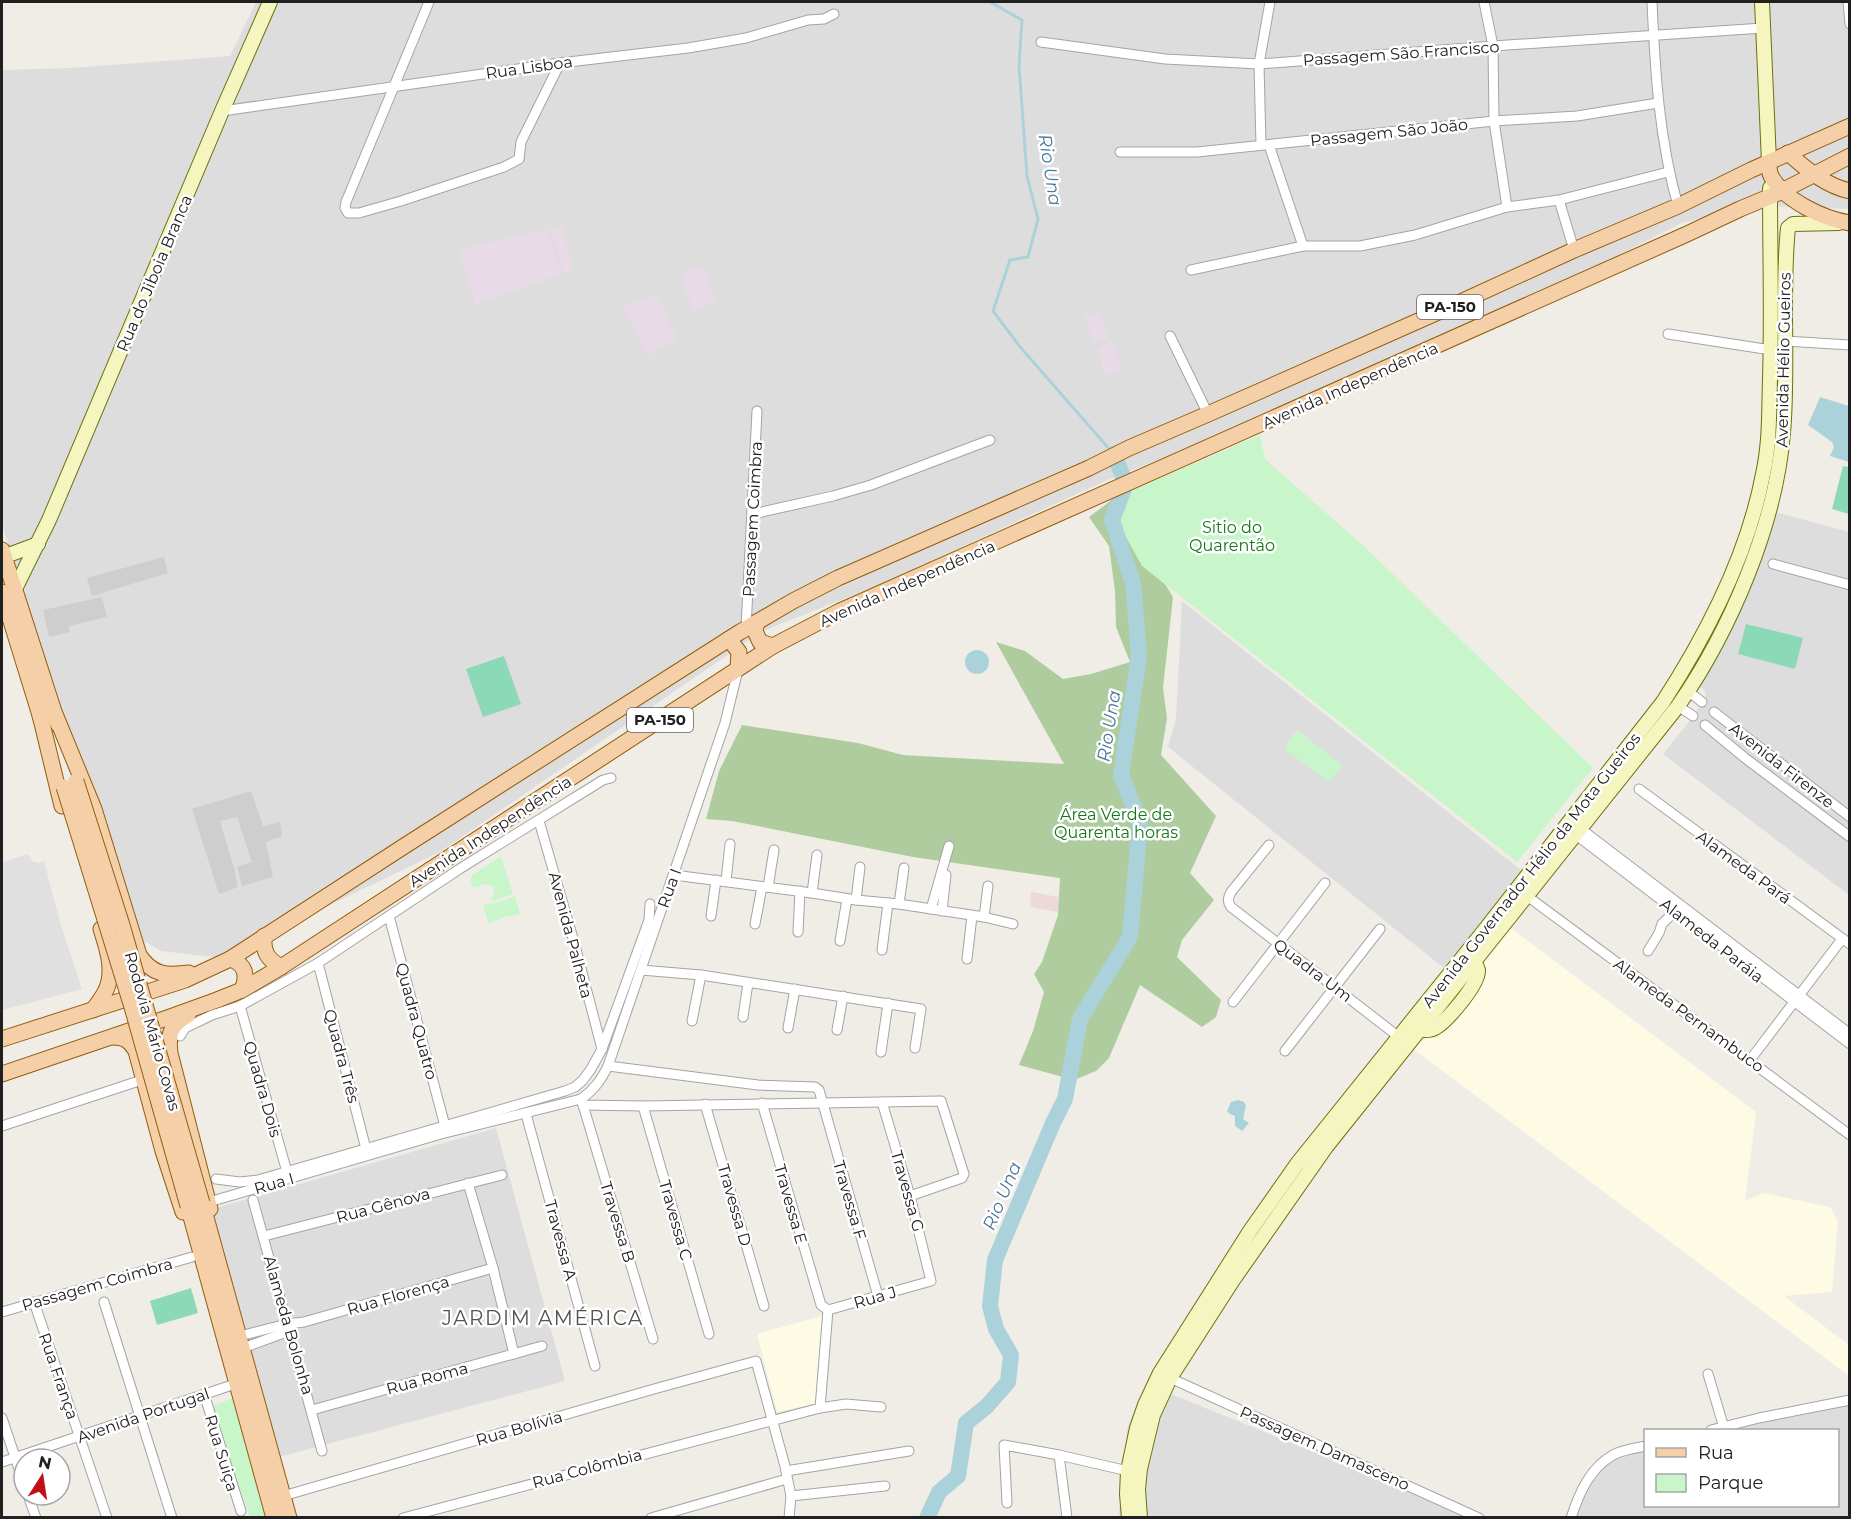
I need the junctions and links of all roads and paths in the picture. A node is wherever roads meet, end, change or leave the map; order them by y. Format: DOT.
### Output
graph roads {
  1 [pos="270,2"];
  2 [pos="429,2"];
  3 [pos="1270,2"];
  4 [pos="1484,2"];
  5 [pos="1652,2"];
  6 [pos="1762,2"];
  7 [pos="1848,2"];
  8 [pos="834,14"];
  9 [pos="1850,24"];
  10 [pos="1763,28"];
  11 [pos="1654,35"];
  12 [pos="1041,42"];
  13 [pos="1493,46"];
  14 [pos="560,63"];
  15 [pos="1259,64"];
  16 [pos="393,87"];
  17 [pos="1658,103"];
  18 [pos="222,111"];
  19 [pos="1494,121"];
  20 [pos="1768,124"];
  21 [pos="1850,126"];
  22 [pos="1265,145"];
  23 [pos="1120,152"];
  24 [pos="1788,153"];
  25 [pos="1850,156"];
  26 [pos="1769,168"];
  27 [pos="1668,172"];
  28 [pos="1815,175"];
  29 [pos="1850,191"];
  30 [pos="1776,194"];
  31 [pos="1559,200"];
  32 [pos="1678,206"];
  33 [pos="1507,207"];
  34 [pos="1848,223"];
  35 [pos="1303,246"];
  36 [pos="1574,250"];
  37 [pos="1191,270"];
  38 [pos="1668,334"];
  39 [pos="1170,336"];
  40 [pos="1785,341"];
  41 [pos="1850,345"];
  42 [pos="1771,350"];
  43 [pos="757,411"];
  44 [pos="1208,414"];
  45 [pos="990,440"];
  46 [pos="753,514"];
  47 [pos="38,544"];
  48 [pos="2,555"];
  49 [pos="1773,564"];
  50 [pos="1850,585"];
  51 [pos="6,592"];
  52 [pos="10,611"];
  53 [pos="751,625"];
  54 [pos="729,639"];
  55 [pos="773,646"];
  56 [pos="738,668"];
  57 [pos="1688,691"];
  58 [pos="1702,702"];
  59 [pos="1678,706"];
  60 [pos="1714,712"];
  61 [pos="48,715"];
  62 [pos="1693,716"];
  63 [pos="1705,725"];
  64 [pos="1743,735"];
  65 [pos="1745,759"];
  66 [pos="611,778"];
  67 [pos="1640,789"];
  68 [pos="1850,817"];
  69 [pos="539,820"];
  70 [pos="1850,824"];
  71 [pos="1579,832"];
  72 [pos="1846,835"];
  73 [pos="730,844"];
  74 [pos="1269,845"];
  75 [pos="949,846"];
  76 [pos="774,850"];
  77 [pos="817,855"];
  78 [pos="860,867"];
  79 [pos="904,868"];
  80 [pos="674,875"];
  81 [pos="946,875"];
  82 [pos="716,880"];
  83 [pos="726,881"];
  84 [pos="1325,883"];
  85 [pos="988,885"];
  86 [pos="765,887"];
  87 [pos="800,891"];
  88 [pos="812,893"];
  89 [pos="1527,896"];
  90 [pos="852,900"];
  91 [pos="888,903"];
  92 [pos="650,904"];
  93 [pos="899,904"];
  94 [pos="931,909"];
  95 [pos="942,910"];
  96 [pos="1675,911"];
  97 [pos="711,915"];
  98 [pos="389,916"];
  99 [pos="972,916"];
  100 [pos="984,917"];
  101 [pos="755,924"];
  102 [pos="1013,924"];
  103 [pos="1380,929"];
  104 [pos="798,932"];
  105 [pos="264,936"];
  106 [pos="840,941"];
  107 [pos="1846,941"];
  108 [pos="1278,943"];
  109 [pos="882,950"];
  110 [pos="1648,951"];
  111 [pos="230,959"];
  112 [pos="967,959"];
  113 [pos="1469,959"];
  114 [pos="318,963"];
  115 [pos="281,967"];
  116 [pos="210,970"];
  117 [pos="641,970"];
  118 [pos="701,975"];
  119 [pos="748,982"];
  120 [pos="1335,987"];
  121 [pos="795,989"];
  122 [pos="242,990"];
  123 [pos="843,996"];
  124 [pos="217,999"];
  125 [pos="1796,999"];
  126 [pos="1233,1002"];
  127 [pos="888,1003"];
  128 [pos="240,1006"];
  129 [pos="93,1010"];
  130 [pos="742,1017"];
  131 [pos="693,1021"];
  132 [pos="788,1028"];
  133 [pos="1837,1029"];
  134 [pos="837,1030"];
  135 [pos="1850,1034"];
  136 [pos="180,1036"];
  137 [pos="110,1037"];
  138 [pos="1399,1037"];
  139 [pos="2,1039"];
  140 [pos="1850,1044"];
  141 [pos="915,1048"];
  142 [pos="602,1049"];
  143 [pos="1285,1051"];
  144 [pos="881,1052"];
  145 [pos="1750,1060"];
  146 [pos="608,1066"];
  147 [pos="2,1074"];
  148 [pos="145,1079"];
  149 [pos="582,1102"];
  150 [pos="882,1102"];
  151 [pos="762,1103"];
  152 [pos="822,1103"];
  153 [pos="705,1104"];
  154 [pos="643,1106"];
  155 [pos="526,1114"];
  156 [pos="2,1126"];
  157 [pos="445,1126"];
  158 [pos="1850,1135"];
  159 [pos="366,1149"];
  160 [pos="286,1172"];
  161 [pos="502,1175"];
  162 [pos="216,1179"];
  163 [pos="468,1183"];
  164 [pos="910,1196"];
  165 [pos="253,1200"];
  166 [pos="200,1204"];
  167 [pos="264,1236"];
  168 [pos="196,1255"];
  169 [pos="493,1268"];
  170 [pos="931,1281"];
  171 [pos="878,1296"];
  172 [pos="34,1302"];
  173 [pos="104,1302"];
  174 [pos="764,1306"];
  175 [pos="825,1308"];
  176 [pos="2,1312"];
  177 [pos="288,1328"];
  178 [pos="709,1334"];
  179 [pos="653,1339"];
  180 [pos="241,1342"];
  181 [pos="542,1346"];
  182 [pos="514,1354"];
  183 [pos="595,1365"];
  184 [pos="1708,1374"];
  185 [pos="1170,1378"];
  186 [pos="244,1381"];
  187 [pos="204,1394"];
  188 [pos="1850,1400"];
  189 [pos="820,1407"];
  190 [pos="881,1407"];
  191 [pos="312,1410"];
  192 [pos="140,1417"];
  193 [pos="2,1418"];
  194 [pos="772,1419"];
  195 [pos="1724,1428"];
  196 [pos="1720,1429"];
  197 [pos="80,1436"];
  198 [pos="45,1447"];
  199 [pos="1644,1447"];
  200 [pos="12,1450"];
  201 [pos="322,1450"];
  202 [pos="909,1451"];
  203 [pos="1059,1455"];
  204 [pos="1128,1472"];
  205 [pos="787,1475"];
  206 [pos="885,1486"];
  207 [pos="283,1496"];
  208 [pos="791,1496"];
  209 [pos="1007,1503"];
  210 [pos="241,1511"];
  211 [pos="106,1518"];
  212 [pos="172,1518"];
  213 [pos="274,1518"];
  214 [pos="289,1518"];
  215 [pos="403,1518"];
  216 [pos="651,1518"];
  217 [pos="789,1518"];
  218 [pos="1067,1518"];
  219 [pos="1129,1518"];
  220 [pos="1140,1518"];
  221 [pos="1479,1518"];
  222 [pos="1571,1518"];
  1 -- 18 [label="main road, Rua do Jiboia Branca"];
  2 -- 16 [label="street"];
  3 -- 15 [label="street"];
  4 -- 13 [label="street"];
  5 -- 11 [label="street"];
  6 -- 10 [label="main road"];
  7 -- 9 [label="street"];
  8 -- 14 [label="street, Rua Lisboa"];
  10 -- 11 [label="street, Passagem São Francisco"];
  10 -- 20 [label="main road"];
  11 -- 13 [label="street, Passagem São Francisco"];
  11 -- 17 [label="street"];
  12 -- 15 [label="street, Passagem São Francisco"];
  13 -- 15 [label="street, Passagem São Francisco"];
  13 -- 19 [label="street"];
  14 -- 16 [label="street, Rua Lisboa"];
  14 -- 16 [label="street"];
  15 -- 22 [label="street"];
  16 -- 18 [label="street, Rua Lisboa"];
  17 -- 19 [label="street, Passagem São João"];
  17 -- 27 [label="street"];
  18 -- 47 [label="main road, Rua do Jiboia Branca"];
  19 -- 22 [label="street, Passagem São João"];
  19 -- 33 [label="street"];
  20 -- 24 [label="main road"];
  20 -- 26 [label="main road"];
  21 -- 24 [label="main road, Avenida Independência / PA-150"];
  22 -- 23 [label="street, Passagem São João"];
  22 -- 35 [label="street"];
  24 -- 26 [label="main road, Avenida Independência / PA-150"];
  24 -- 28 [label="main road"];
  25 -- 28 [label="main road, Avenida Independência / PA-150"];
  26 -- 30 [label="main road"];
  26 -- 32 [label="main road, Avenida Independência / PA-150"];
  27 -- 31 [label="street"];
  27 -- 32 [label="street"];
  28 -- 29 [label="main road"];
  28 -- 30 [label="main road, Avenida Independência / PA-150"];
  30 -- 34 [label="main road"];
  30 -- 42 [label="main road, Avenida Governador Hélio da Mota Gueiros"];
  30 -- 55 [label="main road, Avenida Independência / PA-150"];
  31 -- 33 [label="street"];
  31 -- 36 [label="street"];
  32 -- 36 [label="main road, Avenida Independência / PA-150"];
  33 -- 35 [label="street"];
  34 -- 40 [label="main road, Avenida Hélio Gueiros"];
  35 -- 37 [label="street"];
  36 -- 44 [label="main road, Avenida Independência / PA-150"];
  38 -- 42 [label="street"];
  39 -- 44 [label="street"];
  40 -- 41 [label="street"];
  40 -- 57 [label="main road, Avenida Hélio Gueiros"];
  42 -- 113 [label="main road, Avenida Governador Hélio da Mota Gueiros"];
  43 -- 46 [label="street, Passagem Coimbra"];
  44 -- 53 [label="main road, Avenida Independência / PA-150"];
  45 -- 46 [label="street"];
  46 -- 53 [label="street, Passagem Coimbra"];
  47 -- 48 [label="main road"];
  47 -- 51 [label="main road, Rua do Jiboia Branca"];
  48 -- 51 [label="main road, Rodovia Mário Covas"];
  49 -- 50 [label="street"];
  51 -- 52 [label="main road, Rodovia Mário Covas"];
  52 -- 61 [label="main road, Rodovia Mário Covas"];
  53 -- 54 [label="main road, Avenida Independência / PA-150"];
  53 -- 55 [label="main road"];
  54 -- 56 [label="main road"];
  54 -- 105 [label="main road, Avenida Independência / PA-150"];
  55 -- 56 [label="main road, Avenida Independência / PA-150"];
  56 -- 80 [label="street, Rua I"];
  56 -- 115 [label="main road, Avenida Independência / PA-150"];
  57 -- 58 [label="street"];
  57 -- 59 [label="main road, Avenida Hélio Gueiros"];
  59 -- 62 [label="street"];
  59 -- 71 [label="main road, Avenida Hélio Gueiros"];
  60 -- 64 [label="street, Avenida Firenze"];
  61 -- 116 [label="main road"];
  61 -- 129 [label="main road"];
  61 -- 166 [label="main road, Rodovia Mário Covas, bridge"];
  63 -- 65 [label="street"];
  64 -- 65 [label="street"];
  64 -- 68 [label="street, Avenida Firenze"];
  65 -- 72 [label="street"];
  66 -- 69 [label="street"];
  67 -- 107 [label="street, Alameda Pará"];
  69 -- 98 [label="street"];
  69 -- 142 [label="street, Avenida Palheta"];
  70 -- 72 [label="street"];
  71 -- 89 [label="main road, Avenida Hélio Gueiros"];
  71 -- 96 [label="street, Alameda Paráia"];
  71 -- 125 [label="street"];
  73 -- 83 [label="street"];
  74 -- 108 [label="street, Quadra Um"];
  75 -- 94 [label="street"];
  76 -- 86 [label="street"];
  77 -- 88 [label="street"];
  78 -- 90 [label="street"];
  79 -- 93 [label="street"];
  80 -- 82 [label="street"];
  80 -- 117 [label="street, Rua I"];
  81 -- 95 [label="street"];
  82 -- 83 [label="street"];
  82 -- 97 [label="street"];
  83 -- 86 [label="street"];
  84 -- 108 [label="street"];
  85 -- 100 [label="street"];
  86 -- 87 [label="street"];
  86 -- 101 [label="street"];
  87 -- 88 [label="street"];
  87 -- 104 [label="street"];
  88 -- 90 [label="street"];
  89 -- 113 [label="main road, Avenida Hélio Gueiros"];
  89 -- 145 [label="street, Alameda Pernambuco"];
  90 -- 91 [label="street"];
  90 -- 106 [label="street"];
  91 -- 93 [label="street"];
  91 -- 109 [label="street"];
  92 -- 142 [label="street"];
  93 -- 94 [label="street"];
  94 -- 95 [label="street"];
  95 -- 99 [label="street"];
  96 -- 110 [label="street"];
  96 -- 125 [label="street, Alameda Paráia"];
  98 -- 114 [label="street"];
  98 -- 157 [label="street, Quadra Quatro"];
  99 -- 100 [label="street"];
  99 -- 112 [label="street"];
  100 -- 102 [label="street"];
  103 -- 120 [label="street"];
  105 -- 111 [label="main road, Avenida Independência / PA-150"];
  105 -- 115 [label="main road"];
  107 -- 125 [label="street"];
  108 -- 120 [label="street, Quadra Um"];
  108 -- 126 [label="street"];
  111 -- 116 [label="main road, Avenida Independência / PA-150"];
  111 -- 122 [label="main road"];
  113 -- 138 [label="main road, Avenida Governador Hélio da Mota Gueiros"];
  113 -- 185 [label="main road, Avenida Governador Hélio da Mota Gueiros"];
  114 -- 128 [label="street"];
  114 -- 159 [label="street, Quadra Três"];
  115 -- 122 [label="main road, Avenida Independência / PA-150"];
  116 -- 129 [label="main road, Avenida Independência / PA-150"];
  117 -- 118 [label="street"];
  117 -- 146 [label="street, Rua I"];
  118 -- 119 [label="street"];
  118 -- 131 [label="street"];
  119 -- 121 [label="street"];
  119 -- 130 [label="street"];
  120 -- 138 [label="street, Quadra Um"];
  120 -- 143 [label="street"];
  121 -- 123 [label="street"];
  121 -- 132 [label="street"];
  122 -- 124 [label="main road, Avenida Independência / PA-150"];
  123 -- 127 [label="street"];
  123 -- 134 [label="street"];
  124 -- 137 [label="main road, Avenida Independência / PA-150"];
  124 -- 166 [label="main road"];
  125 -- 133 [label="street"];
  125 -- 145 [label="street"];
  127 -- 141 [label="street"];
  127 -- 144 [label="street"];
  128 -- 136 [label="street"];
  128 -- 160 [label="street, Quadra Dois"];
  129 -- 139 [label="main road, Avenida Independência"];
  133 -- 135 [label="street"];
  133 -- 140 [label="street"];
  137 -- 147 [label="main road, Avenida Independência"];
  137 -- 148 [label="main road"];
  138 -- 204 [label="main road, Avenida Governador Hélio da Mota Gueiros"];
  142 -- 157 [label="street"];
  145 -- 158 [label="street, Alameda Pernambuco"];
  146 -- 149 [label="street, Rua I"];
  146 -- 152 [label="street"];
  148 -- 156 [label="street"];
  148 -- 168 [label="main road"];
  149 -- 154 [label="street, Rua I"];
  149 -- 155 [label="street, Rua I"];
  149 -- 179 [label="street, Travessa B"];
  150 -- 152 [label="street, Rua I"];
  150 -- 164 [label="street, Travessa G"];
  150 -- 164 [label="street, Rua I"];
  151 -- 152 [label="street, Rua I"];
  151 -- 153 [label="street, Rua I"];
  151 -- 175 [label="street, Travessa E"];
  152 -- 171 [label="street, Travessa F"];
  153 -- 154 [label="street, Rua I"];
  153 -- 174 [label="street, Travessa D"];
  154 -- 178 [label="street, Travessa C"];
  155 -- 166 [label="street, Rua I"];
  155 -- 183 [label="street, Travessa A"];
  157 -- 159 [label="street"];
  159 -- 160 [label="street"];
  160 -- 162 [label="street"];
  161 -- 163 [label="street, Rua Gênova"];
  163 -- 167 [label="street, Rua Gênova"];
  163 -- 169 [label="street"];
  164 -- 170 [label="street, Travessa G"];
  165 -- 167 [label="street, Alameda Bolonha"];
  166 -- 168 [label="main road, Rodovia Mário Covas"];
  166 -- 180 [label="main road, Rodovia Mário Covas"];
  167 -- 177 [label="street, Alameda Bolonha"];
  168 -- 172 [label="street, Passagem Coimbra"];
  168 -- 186 [label="main road, Rodovia Mário Covas"];
  169 -- 177 [label="street, Rua Florença"];
  169 -- 182 [label="street"];
  170 -- 171 [label="street, Rua J"];
  171 -- 175 [label="street, Rua J"];
  172 -- 176 [label="street, Passagem Coimbra"];
  172 -- 197 [label="street, Rua França"];
  173 -- 192 [label="street"];
  175 -- 189 [label="street"];
  177 -- 180 [label="street, Rua Florença"];
  177 -- 191 [label="street, Alameda Bolonha"];
  180 -- 186 [label="main road, Rodovia Mário Covas"];
  181 -- 182 [label="street, Rua Roma"];
  182 -- 191 [label="street, Rua Roma"];
  184 -- 195 [label="street"];
  185 -- 220 [label="main road, Avenida Governador Hélio da Mota Gueiros"];
  185 -- 221 [label="street, Passagem Damasceno"];
  186 -- 187 [label="street, Avenida Portugal"];
  186 -- 207 [label="main road, Rodovia Mário Covas"];
  186 -- 213 [label="main road, Rodovia Mário Covas"];
  187 -- 192 [label="street, Avenida Portugal"];
  187 -- 210 [label="street, Rua Suiça"];
  188 -- 195 [label="street"];
  189 -- 190 [label="street, Rua Colômbia"];
  189 -- 194 [label="street, Rua Colômbia"];
  191 -- 201 [label="street, Alameda Bolonha"];
  192 -- 197 [label="street, Avenida Portugal"];
  192 -- 212 [label="street"];
  193 -- 200 [label="street"];
  194 -- 205 [label="street"];
  194 -- 207 [label="street, Rua Bolívia"];
  194 -- 215 [label="street, Rua Colômbia"];
  195 -- 196 [label="street"];
  197 -- 198 [label="street, Avenida Portugal"];
  197 -- 211 [label="street, Rua França"];
  199 -- 222 [label="street"];
  202 -- 205 [label="street"];
  203 -- 204 [label="street"];
  203 -- 209 [label="street"];
  203 -- 218 [label="street"];
  204 -- 219 [label="main road, Avenida Governador Hélio da Mota Gueiros"];
  205 -- 208 [label="street"];
  205 -- 216 [label="street"];
  206 -- 208 [label="street"];
  207 -- 214 [label="main road, Rodovia Mário Covas"];
  208 -- 217 [label="street"];
}
